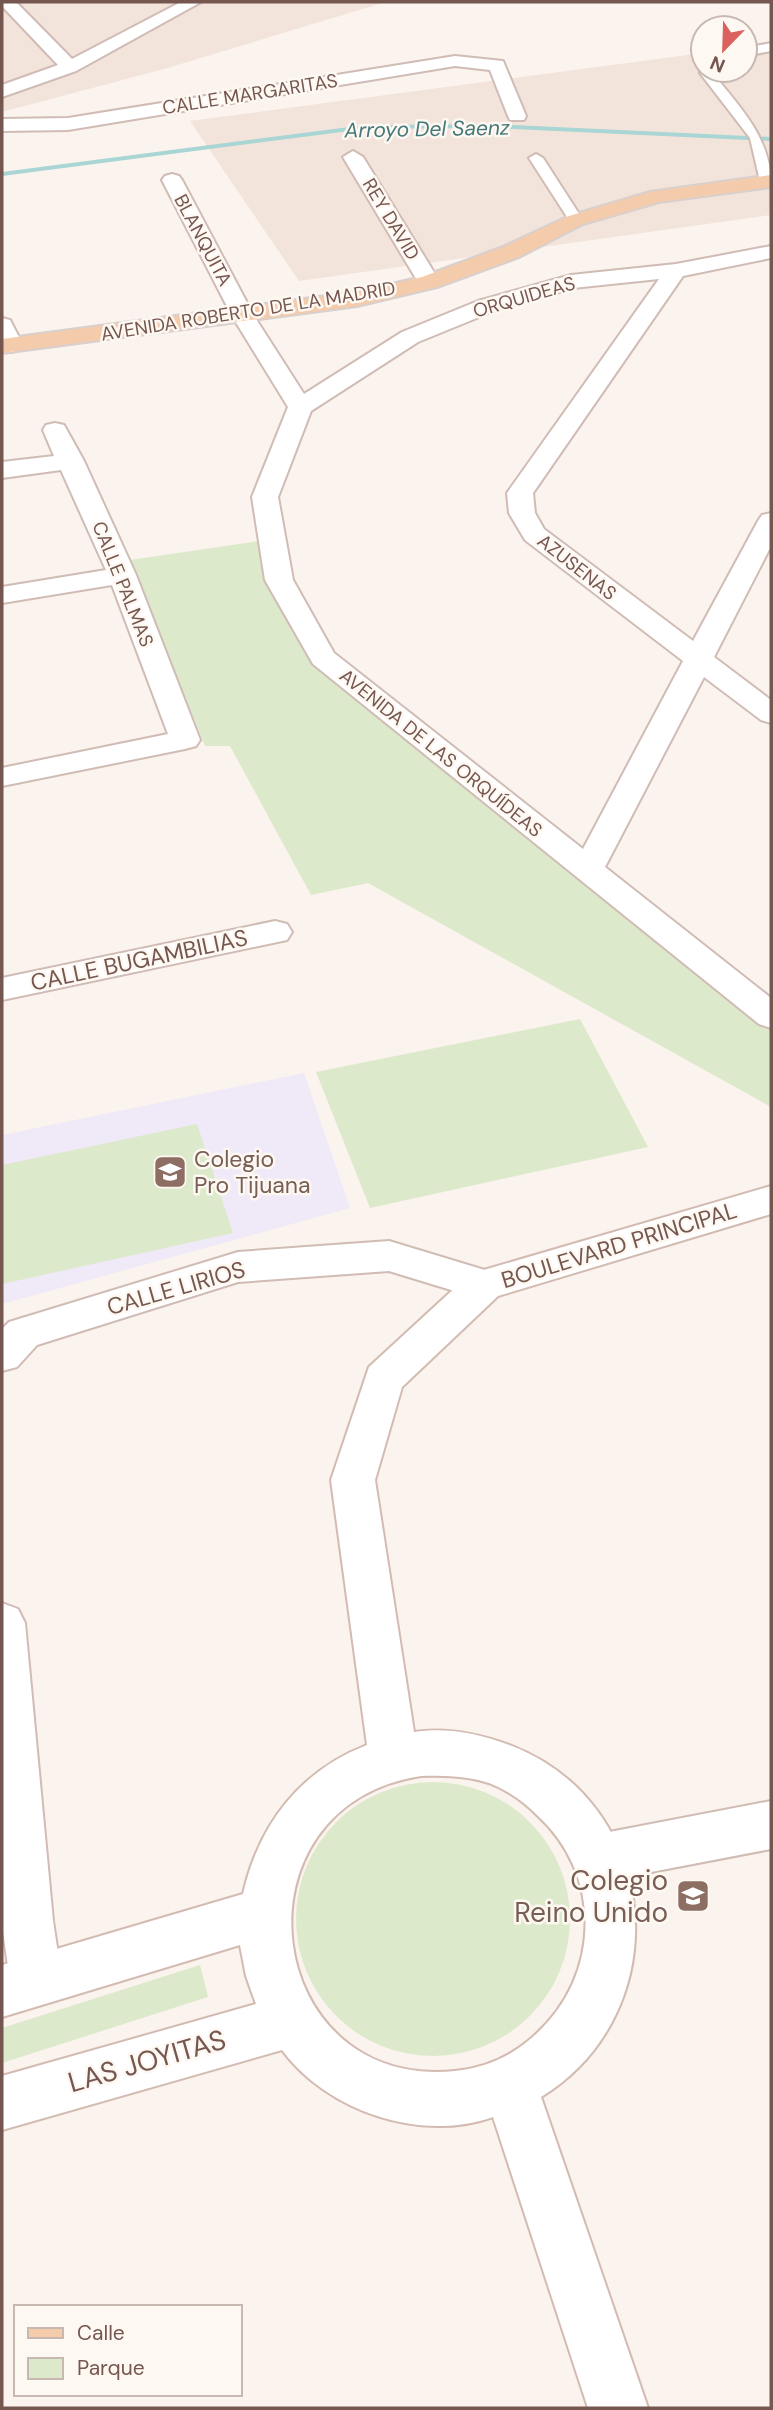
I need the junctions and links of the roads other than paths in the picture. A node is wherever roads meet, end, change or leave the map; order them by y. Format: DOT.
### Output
graph roads {
  1 [pos="7,2"];
  2 [pos="193,2"];
  3 [pos="70,67"];
  4 [pos="715,84"];
  5 [pos="2,91"];
  6 [pos="516,116"];
  7 [pos="2,125"];
  8 [pos="353,157"];
  9 [pos="536,158"];
  10 [pos="172,180"];
  11 [pos="769,181"];
  12 [pos="576,220"];
  13 [pos="771,252"];
  14 [pos="676,271"];
  15 [pos="429,282"];
  16 [pos="243,316"];
  17 [pos="5,339"];
  18 [pos="300,407"];
  19 [pos="55,430"];
  20 [pos="71,461"];
  21 [pos="2,470"];
  22 [pos="771,521"];
  23 [pos="122,575"];
  24 [pos="2,595"];
  25 [pos="698,660"];
  26 [pos="771,714"];
  27 [pos="2,777"];
  28 [pos="587,871"];
  29 [pos="275,932"];
  30 [pos="2,989"];
  31 [pos="771,1016"];
  32 [pos="771,1200"];
  33 [pos="484,1285"];
  34 [pos="2,1355"];
  35 [pos="2,1623"];
  36 [pos="393,1756"];
  37 [pos="771,1825"];
  38 [pos="599,1858"];
  39 [pos="263,1913"];
  40 [pos="19,1986"];
  41 [pos="292,2020"];
  42 [pos="510,2086"];
  43 [pos="2,2103"];
  44 [pos="618,2408"];
  1 -- 3 [label="street"];
  2 -- 3 [label="street"];
  3 -- 5 [label="street"];
  4 -- 11 [label="lane"];
  6 -- 7 [label="street, CALLE MARGARITAS"];
  8 -- 15 [label="street, REY DAVID"];
  9 -- 12 [label="lane"];
  10 -- 16 [label="street, BLANQUITA"];
  11 -- 12 [label="main road, AVENIDA ROBERTO DE LA MADRID"];
  12 -- 15 [label="main road, AVENIDA ROBERTO DE LA MADRID"];
  13 -- 14 [label="street, ORQUIDEAS"];
  14 -- 18 [label="street, ORQUIDEAS"];
  14 -- 25 [label="street, AZUSENAS"];
  15 -- 16 [label="main road, AVENIDA ROBERTO DE LA MADRID"];
  16 -- 17 [label="main road, AVENIDA ROBERTO DE LA MADRID"];
  16 -- 18 [label="street, BLANQUITA"];
  18 -- 28 [label="street, AVENIDA DE LAS ORQUÍDEAS"];
  19 -- 20 [label="street, CALLE PALMAS"];
  20 -- 21 [label="street"];
  20 -- 23 [label="street, CALLE PALMAS"];
  22 -- 25 [label="street"];
  23 -- 24 [label="street"];
  23 -- 27 [label="street, CALLE PALMAS"];
  25 -- 26 [label="street, AZUSENAS"];
  25 -- 28 [label="street"];
  28 -- 31 [label="street, AVENIDA DE LAS ORQUÍDEAS"];
  29 -- 30 [label="street, CALLE BUGAMBILIAS"];
  32 -- 33 [label="street, BOULEVARD PRINCIPAL"];
  33 -- 34 [label="street, CALLE LIRIOS"];
  33 -- 36 [label="street, BOULEVARD PRINCIPAL"];
  35 -- 40 [label="street"];
  36 -- 38 [label="street"];
  36 -- 39 [label="street"];
  37 -- 38 [label="street"];
  38 -- 42 [label="street"];
  39 -- 40 [label="street"];
  39 -- 41 [label="street"];
  41 -- 42 [label="street"];
  41 -- 43 [label="street, LAS JOYITAS"];
  42 -- 44 [label="street"];
}
